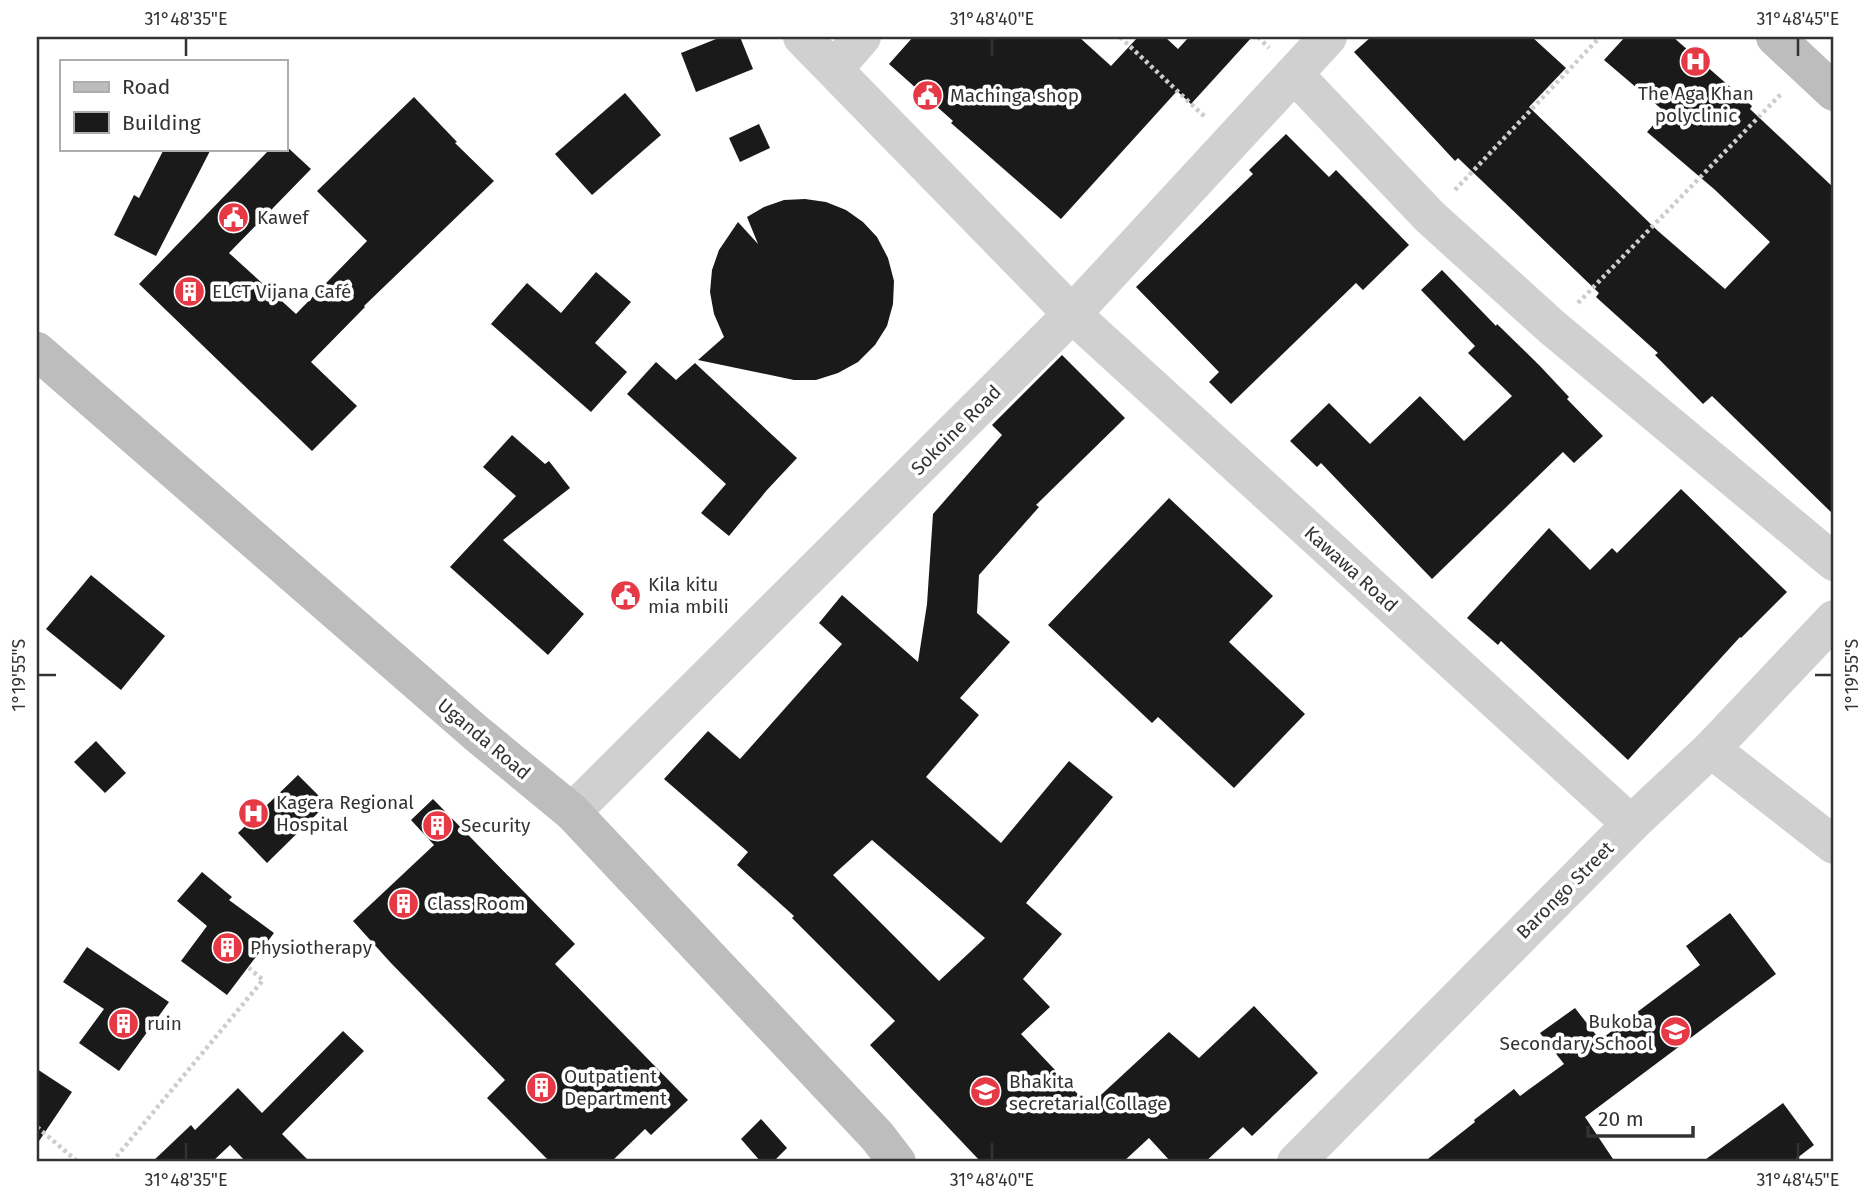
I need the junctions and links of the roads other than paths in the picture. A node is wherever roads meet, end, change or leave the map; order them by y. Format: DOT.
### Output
graph roads {
  1 [pos="802,37"];
  2 [pos="862,37"];
  3 [pos="1328,37"];
  4 [pos="1774,37"];
  5 [pos="834,69"];
  6 [pos="1294,74"];
  7 [pos="1821,80"];
  8 [pos="1072,314"];
  9 [pos="37,351"];
  10 [pos="1834,562"];
  11 [pos="1834,619"];
  12 [pos="1711,749"];
  13 [pos="572,812"];
  14 [pos="1631,824"];
  15 [pos="1834,845"];
  16 [pos="897,1162"];
  17 [pos="1296,1162"];
  1 -- 5 [label="street, Kawawa Road"];
  2 -- 5 [label="street"];
  3 -- 6 [label="street, Sokoine Road"];
  4 -- 7 [label="main road"];
  5 -- 8 [label="street, Kawawa Road"];
  6 -- 8 [label="street, Sokoine Road"];
  6 -- 10 [label="street"];
  8 -- 13 [label="street, Sokoine Road"];
  8 -- 14 [label="street, Kawawa Road"];
  9 -- 13 [label="main road, Uganda Road"];
  11 -- 12 [label="street, Barongo Street"];
  12 -- 14 [label="street, Barongo Street"];
  12 -- 15 [label="street"];
  13 -- 16 [label="main road, Uganda Road"];
  14 -- 17 [label="street, Barongo Street"];
}
